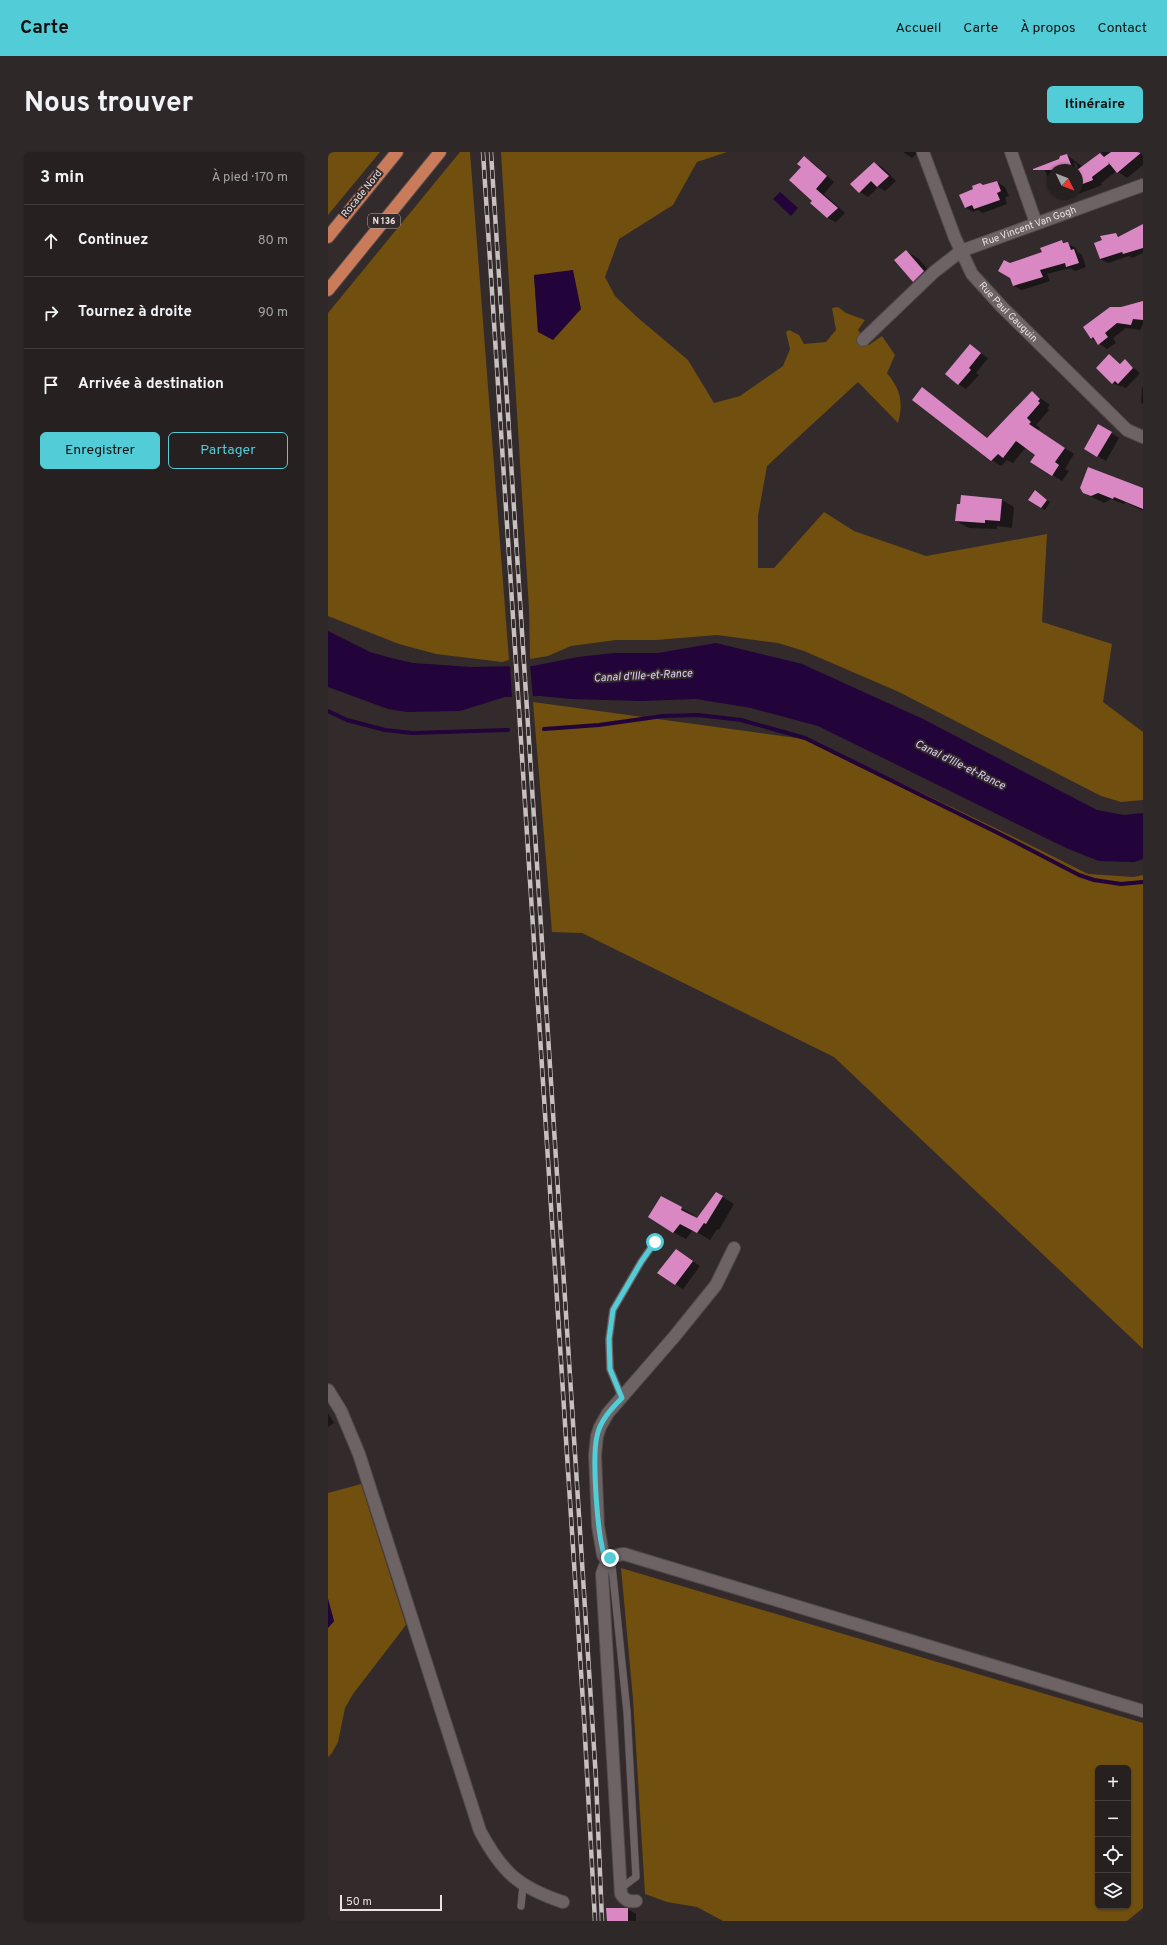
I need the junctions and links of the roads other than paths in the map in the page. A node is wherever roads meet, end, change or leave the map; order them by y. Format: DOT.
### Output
graph roads {
  1 [pos="397,152"];
  2 [pos="440,152"];
  3 [pos="923,152"];
  4 [pos="1011,152"];
  5 [pos="1143,185"];
  6 [pos="1036,223"];
  7 [pos="328,237"];
  8 [pos="961,251"];
  9 [pos="328,290"];
  10 [pos="863,340"];
  11 [pos="1143,437"];
  12 [pos="655,1242"];
  13 [pos="734,1248"];
  14 [pos="328,1390"];
  15 [pos="622,1398"];
  16 [pos="607,1562"];
  17 [pos="1143,1711"];
  18 [pos="522,1885"];
  19 [pos="636,1901"];
  20 [pos="562,1902"];
  21 [pos="521,1906"];
  1 -- 7 [label="highway, Rocade Nord"];
  2 -- 9 [label="highway, N 136"];
  3 -- 8 [label="street, Rue Paul Gauguin"];
  4 -- 6 [label="street"];
  5 -- 6 [label="street, Rue Vincent Van Gogh"];
  6 -- 8 [label="street, Rue Vincent Van Gogh"];
  8 -- 10 [label="street, Rue Vincent Van Gogh"];
  8 -- 11 [label="street, Rue Paul Gauguin"];
  12 -- 15 [label="lane"];
  13 -- 15 [label="street"];
  14 -- 18 [label="street"];
  15 -- 16 [label="street"];
  16 -- 17 [label="street"];
  16 -- 19 [label="street"];
  18 -- 20 [label="street"];
  18 -- 21 [label="lane"];
}
